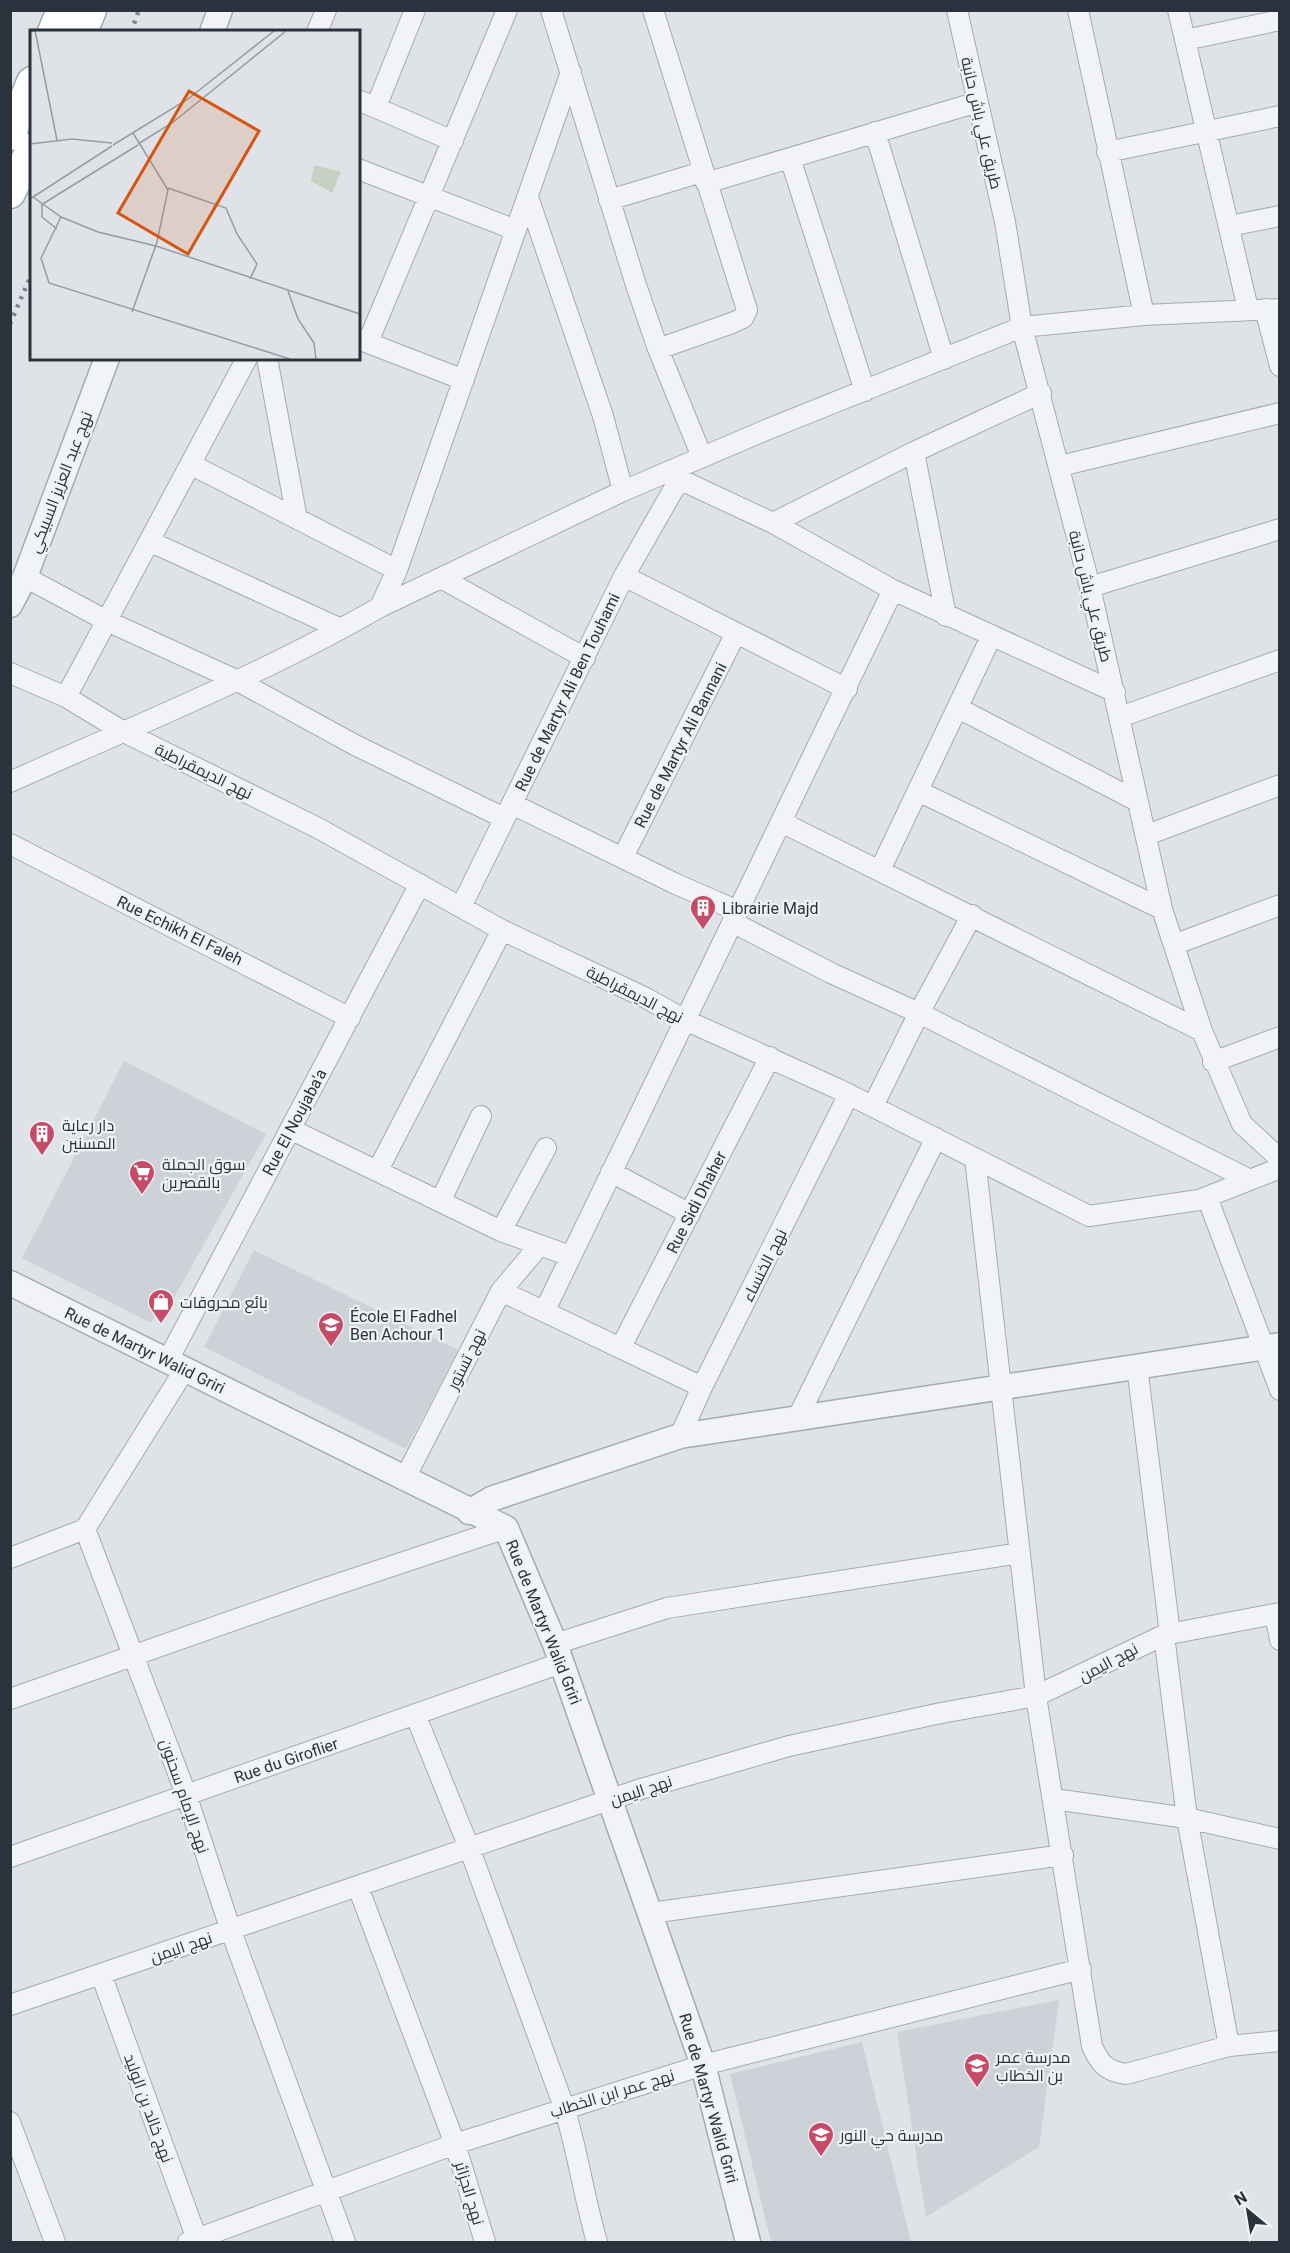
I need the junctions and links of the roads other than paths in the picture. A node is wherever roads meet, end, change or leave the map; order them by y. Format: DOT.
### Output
graph roads {
  1 [pos="63,10"];
  2 [pos="91,10"];
  3 [pos="220,10"];
  4 [pos="326,10"];
  5 [pos="415,10"];
  6 [pos="507,10"];
  7 [pos="551,10"];
  8 [pos="653,10"];
  9 [pos="957,10"];
  10 [pos="1078,10"];
  11 [pos="1178,10"];
  12 [pos="1280,20"];
  13 [pos="54,30"];
  14 [pos="83,30"];
  15 [pos="213,30"];
  16 [pos="318,30"];
  17 [pos="1185,40"];
  18 [pos="571,72"];
  19 [pos="30,87"];
  20 [pos="978,102"];
  21 [pos="367,104"];
  22 [pos="1280,116"];
  23 [pos="1206,130"];
  24 [pos="875,132"];
  25 [pos="10,135"];
  26 [pos="453,141"];
  27 [pos="30,151"];
  28 [pos="1107,152"];
  29 [pos="790,158"];
  30 [pos="360,170"];
  31 [pos="704,178"];
  32 [pos="13,180"];
  33 [pos="429,197"];
  34 [pos="528,197"];
  35 [pos="609,200"];
  36 [pos="1280,216"];
  37 [pos="1229,226"];
  38 [pos="516,230"];
  39 [pos="1264,309"];
  40 [pos="1144,315"];
  41 [pos="1022,327"];
  42 [pos="363,340"];
  43 [pos="658,349"];
  44 [pos="944,359"];
  45 [pos="105,360"];
  46 [pos="247,360"];
  47 [pos="267,360"];
  48 [pos="1280,366"];
  49 [pos="464,380"];
  50 [pos="865,391"];
  51 [pos="1041,393"];
  52 [pos="1280,413"];
  53 [pos="914,452"];
  54 [pos="702,457"];
  55 [pos="192,465"];
  56 [pos="1060,466"];
  57 [pos="672,477"];
  58 [pos="623,491"];
  59 [pos="297,519"];
  60 [pos="773,523"];
  61 [pos="1280,529"];
  62 [pos="151,542"];
  63 [pos="397,570"];
  64 [pos="25,576"];
  65 [pos="624,576"];
  66 [pos="441,578"];
  67 [pos="1090,587"];
  68 [pos="893,590"];
  69 [pos="10,604"];
  70 [pos="380,607"];
  71 [pos="946,616"];
  72 [pos="107,621"];
  73 [pos="341,629"];
  74 [pos="736,633"];
  75 [pos="991,637"];
  76 [pos="585,658"];
  77 [pos="1280,660"];
  78 [pos="10,673"];
  79 [pos="236,680"];
  80 [pos="847,689"];
  81 [pos="1114,692"];
  82 [pos="66,697"];
  83 [pos="957,708"];
  84 [pos="1120,717"];
  85 [pos="122,731"];
  86 [pos="10,782"];
  87 [pos="1280,785"];
  88 [pos="918,791"];
  89 [pos="1137,801"];
  90 [pos="508,811"];
  91 [pos="781,822"];
  92 [pos="1147,835"];
  93 [pos="10,844"];
  94 [pos="623,857"];
  95 [pos="880,870"];
  96 [pos="420,884"];
  97 [pos="1280,905"];
  98 [pos="461,907"];
  99 [pos="1162,909"];
  100 [pos="972,915"];
  101 [pos="735,916"];
  102 [pos="501,930"];
  103 [pos="1176,944"];
  104 [pos="919,1013"];
  105 [pos="350,1018"];
  106 [pos="685,1020"];
  107 [pos="1202,1031"];
  108 [pos="1280,1037"];
  109 [pos="770,1057"];
  110 [pos="1213,1062"];
  111 [pos="849,1094"];
  112 [pos="873,1106"];
  113 [pos="481,1116"];
  114 [pos="290,1129"];
  115 [pos="936,1138"];
  116 [pos="546,1148"];
  117 [pos="975,1158"];
  118 [pos="1280,1159"];
  119 [pos="1280,1168"];
  120 [pos="378,1170"];
  121 [pos="611,1172"];
  122 [pos="1250,1180"];
  123 [pos="1207,1197"];
  124 [pos="441,1200"];
  125 [pos="690,1214"];
  126 [pos="501,1231"];
  127 [pos="539,1246"];
  128 [pos="570,1256"];
  129 [pos="10,1283"];
  130 [pos="501,1290"];
  131 [pos="545,1310"];
  132 [pos="621,1347"];
  133 [pos="1272,1347"];
  134 [pos="176,1364"];
  135 [pos="1137,1366"];
  136 [pos="1002,1386"];
  137 [pos="702,1388"];
  138 [pos="1280,1390"];
  139 [pos="798,1418"];
  140 [pos="680,1436"];
  141 [pos="404,1480"];
  142 [pos="469,1512"];
  143 [pos="506,1528"];
  144 [pos="85,1529"];
  145 [pos="1020,1553"];
  146 [pos="10,1558"];
  147 [pos="1277,1613"];
  148 [pos="1167,1635"];
  149 [pos="1280,1640"];
  150 [pos="558,1653"];
  151 [pos="134,1656"];
  152 [pos="1036,1696"];
  153 [pos="10,1699"];
  154 [pos="415,1714"];
  155 [pos="186,1794"];
  156 [pos="611,1799"];
  157 [pos="1054,1799"];
  158 [pos="1187,1818"];
  159 [pos="1280,1839"];
  160 [pos="470,1850"];
  161 [pos="1063,1855"];
  162 [pos="10,1857"];
  163 [pos="358,1887"];
  164 [pos="651,1913"];
  165 [pos="231,1931"];
  166 [pos="1081,1970"];
  167 [pos="101,1974"];
  168 [pos="10,2005"];
  169 [pos="1280,2042"];
  170 [pos="1229,2046"];
  171 [pos="703,2065"];
  172 [pos="564,2107"];
  173 [pos="10,2122"];
  174 [pos="455,2144"];
  175 [pos="325,2192"];
  176 [pos="56,2242"];
  177 [pos="194,2242"];
  178 [pos="345,2242"];
  179 [pos="485,2242"];
  180 [pos="597,2242"];
  181 [pos="748,2242"];
  1 -- 13 [label="main road"];
  2 -- 14 [label="main road"];
  3 -- 15 [label="street"];
  4 -- 16 [label="street"];
  5 -- 21 [label="street"];
  6 -- 26 [label="street"];
  7 -- 18 [label="street"];
  8 -- 31 [label="street"];
  9 -- 20 [label="street, طريق علي باش حانبة"];
  10 -- 28 [label="street"];
  11 -- 17 [label="street"];
  12 -- 17 [label="street"];
  17 -- 23 [label="street"];
  18 -- 34 [label="street"];
  18 -- 35 [label="street"];
  19 -- 25 [label="main road"];
  20 -- 24 [label="street"];
  20 -- 41 [label="street, طريق علي باش حانبة"];
  21 -- 26 [label="street"];
  22 -- 23 [label="street"];
  23 -- 28 [label="street"];
  23 -- 37 [label="street"];
  24 -- 29 [label="street"];
  24 -- 44 [label="street"];
  26 -- 33 [label="street"];
  27 -- 32 [label="main road"];
  28 -- 40 [label="street"];
  29 -- 31 [label="street"];
  29 -- 50 [label="street"];
  30 -- 33 [label="street"];
  31 -- 35 [label="street"];
  31 -- 43 [label="street"];
  33 -- 38 [label="street"];
  33 -- 42 [label="street"];
  34 -- 38 [label="street"];
  34 -- 58 [label="street"];
  35 -- 43 [label="street"];
  36 -- 37 [label="street"];
  37 -- 39 [label="street"];
  38 -- 49 [label="street"];
  39 -- 40 [label="street"];
  39 -- 48 [label="street"];
  40 -- 41 [label="street"];
  41 -- 44 [label="street"];
  41 -- 51 [label="street, طريق علي باش حانبة"];
  42 -- 49 [label="street"];
  43 -- 54 [label="street"];
  44 -- 50 [label="street"];
  45 -- 64 [label="street, نهج عبد العزيز السبيكي"];
  46 -- 55 [label="street"];
  47 -- 59 [label="street"];
  49 -- 63 [label="street"];
  50 -- 54 [label="street"];
  51 -- 53 [label="street"];
  51 -- 56 [label="street, طريق علي باش حانبة"];
  52 -- 56 [label="street"];
  53 -- 60 [label="street"];
  53 -- 71 [label="street"];
  54 -- 57 [label="street"];
  55 -- 59 [label="street"];
  55 -- 62 [label="street"];
  56 -- 67 [label="street, طريق علي باش حانبة"];
  57 -- 58 [label="street"];
  57 -- 60 [label="street"];
  57 -- 65 [label="street, Rue de Martyr Ali Ben Touhami"];
  58 -- 66 [label="street"];
  59 -- 63 [label="street"];
  60 -- 68 [label="street"];
  61 -- 67 [label="street"];
  62 -- 72 [label="street"];
  62 -- 73 [label="street"];
  63 -- 70 [label="street"];
  64 -- 69 [label="street, نهج عبد العزيز السبيكي"];
  64 -- 72 [label="street"];
  65 -- 74 [label="street"];
  65 -- 76 [label="street, Rue de Martyr Ali Ben Touhami"];
  66 -- 70 [label="street"];
  66 -- 76 [label="street"];
  67 -- 81 [label="street, طريق علي باش حانبة"];
  68 -- 71 [label="street"];
  68 -- 80 [label="street"];
  70 -- 73 [label="street"];
  71 -- 75 [label="street"];
  72 -- 79 [label="street"];
  72 -- 82 [label="street"];
  73 -- 79 [label="street"];
  74 -- 80 [label="street"];
  74 -- 94 [label="street, Rue de Martyr Ali Bannani"];
  75 -- 81 [label="street"];
  75 -- 83 [label="street"];
  76 -- 90 [label="street, Rue de Martyr Ali Ben Touhami"];
  77 -- 84 [label="street"];
  78 -- 82 [label="street, نهج الديمقراطية"];
  79 -- 85 [label="street"];
  79 -- 90 [label="street"];
  80 -- 91 [label="street"];
  81 -- 84 [label="street, طريق علي باش حانبة"];
  82 -- 85 [label="street, نهج الديمقراطية"];
  83 -- 88 [label="street"];
  83 -- 89 [label="street"];
  84 -- 89 [label="street, طريق علي باش حانبة"];
  85 -- 86 [label="street"];
  85 -- 96 [label="street, نهج الديمقراطية"];
  87 -- 92 [label="street"];
  88 -- 95 [label="street"];
  88 -- 99 [label="street"];
  89 -- 92 [label="street, طريق علي باش حانبة"];
  90 -- 94 [label="street"];
  90 -- 98 [label="street, Rue de Martyr Ali Ben Touhami"];
  91 -- 95 [label="street"];
  91 -- 101 [label="street"];
  92 -- 99 [label="street, طريق علي باش حانبة"];
  93 -- 105 [label="street, Rue Echikh El Faleh"];
  94 -- 101 [label="street"];
  95 -- 100 [label="street"];
  96 -- 98 [label="street, نهج الديمقراطية"];
  96 -- 105 [label="street, Rue El Noujaba'a"];
  97 -- 103 [label="street"];
  98 -- 102 [label="street, نهج الديمقراطية"];
  99 -- 103 [label="street, طريق علي باش حانبة"];
  100 -- 104 [label="street"];
  100 -- 107 [label="street"];
  101 -- 104 [label="street"];
  101 -- 106 [label="street"];
  102 -- 106 [label="street, نهج الديمقراطية"];
  102 -- 120 [label="street"];
  103 -- 107 [label="street, طريق علي باش حانبة"];
  104 -- 112 [label="street"];
  104 -- 122 [label="street"];
  105 -- 114 [label="street, Rue El Noujaba'a"];
  106 -- 109 [label="street, نهج الديمقراطية"];
  106 -- 121 [label="street"];
  107 -- 110 [label="street, طريق علي باش حانبة"];
  108 -- 110 [label="street"];
  109 -- 111 [label="street, نهج الديمقراطية"];
  109 -- 125 [label="street, Rue Sidi Dhaher"];
  110 -- 118 [label="street, طريق علي باش حانبة"];
  111 -- 112 [label="street, نهج الديمقراطية"];
  111 -- 137 [label="street, نهج الخنساء"];
  112 -- 115 [label="street, نهج الديمقراطية"];
  113 -- 124 [label="street"];
  114 -- 120 [label="street"];
  114 -- 134 [label="street, Rue El Noujaba'a"];
  115 -- 117 [label="street, نهج الديمقراطية"];
  115 -- 139 [label="street"];
  116 -- 126 [label="street"];
  117 -- 123 [label="street, نهج الديمقراطية"];
  117 -- 136 [label="street"];
  119 -- 122 [label="street, نهج الديمقراطية"];
  120 -- 124 [label="street"];
  121 -- 125 [label="street"];
  121 -- 128 [label="street"];
  122 -- 123 [label="street, نهج الديمقراطية"];
  123 -- 133 [label="street"];
  124 -- 126 [label="street"];
  125 -- 132 [label="street, Rue Sidi Dhaher"];
  126 -- 127 [label="street"];
  127 -- 128 [label="street"];
  127 -- 130 [label="street, نهج تستور"];
  128 -- 131 [label="street"];
  129 -- 134 [label="street, Rue de Martyr Walid Griri"];
  130 -- 131 [label="street"];
  130 -- 141 [label="street, نهج تستور"];
  131 -- 132 [label="street"];
  132 -- 137 [label="street"];
  133 -- 135 [label="street"];
  133 -- 138 [label="street"];
  134 -- 141 [label="street, Rue de Martyr Walid Griri"];
  134 -- 144 [label="street"];
  135 -- 136 [label="street"];
  135 -- 148 [label="street"];
  136 -- 139 [label="street"];
  136 -- 145 [label="street"];
  137 -- 140 [label="street, نهج الخنساء"];
  139 -- 140 [label="street"];
  140 -- 142 [label="street"];
  141 -- 142 [label="street, Rue de Martyr Walid Griri"];
  142 -- 143 [label="street, Rue de Martyr Walid Griri"];
  143 -- 150 [label="street, Rue de Martyr Walid Griri"];
  143 -- 151 [label="street"];
  144 -- 146 [label="street"];
  144 -- 151 [label="street, نهج الإمام سحنون"];
  145 -- 150 [label="street, Rue du Giroflier"];
  145 -- 152 [label="street"];
  147 -- 148 [label="street, نهج اليمن"];
  147 -- 149 [label="street"];
  148 -- 152 [label="street, نهج اليمن"];
  148 -- 158 [label="street"];
  150 -- 154 [label="street, Rue du Giroflier"];
  150 -- 156 [label="street, Rue de Martyr Walid Griri"];
  151 -- 153 [label="street"];
  151 -- 155 [label="street, نهج الإمام سحنون"];
  152 -- 156 [label="street, نهج اليمن"];
  152 -- 157 [label="street"];
  154 -- 155 [label="street, Rue du Giroflier"];
  154 -- 160 [label="street"];
  155 -- 162 [label="street, Rue du Giroflier"];
  155 -- 165 [label="street, نهج الإمام سحنون"];
  156 -- 160 [label="street, نهج اليمن"];
  156 -- 164 [label="street, Rue de Martyr Walid Griri"];
  157 -- 158 [label="street"];
  157 -- 161 [label="street"];
  158 -- 159 [label="street"];
  158 -- 170 [label="street"];
  160 -- 163 [label="street, نهج اليمن"];
  160 -- 172 [label="street"];
  161 -- 164 [label="street"];
  161 -- 166 [label="street"];
  163 -- 165 [label="street, نهج اليمن"];
  163 -- 174 [label="street, نهج الجزائر"];
  164 -- 171 [label="street, Rue de Martyr Walid Griri"];
  165 -- 167 [label="street, نهج اليمن"];
  165 -- 175 [label="street, نهج الإمام سحنون"];
  166 -- 170 [label="street"];
  166 -- 171 [label="street, نهج عمر ابن الخطاب"];
  167 -- 168 [label="street, نهج اليمن"];
  167 -- 177 [label="street, نهج خالد بن الوليد"];
  169 -- 170 [label="street"];
  171 -- 172 [label="street, نهج عمر ابن الخطاب"];
  171 -- 181 [label="street, Rue de Martyr Walid Griri"];
  172 -- 174 [label="street, نهج عمر ابن الخطاب"];
  172 -- 180 [label="street"];
  173 -- 176 [label="street"];
  174 -- 175 [label="street, نهج عمر ابن الخطاب"];
  174 -- 179 [label="street, نهج الجزائر"];
  175 -- 177 [label="street, نهج عمر ابن الخطاب"];
  175 -- 178 [label="street, نهج الإمام سحنون"];
}
